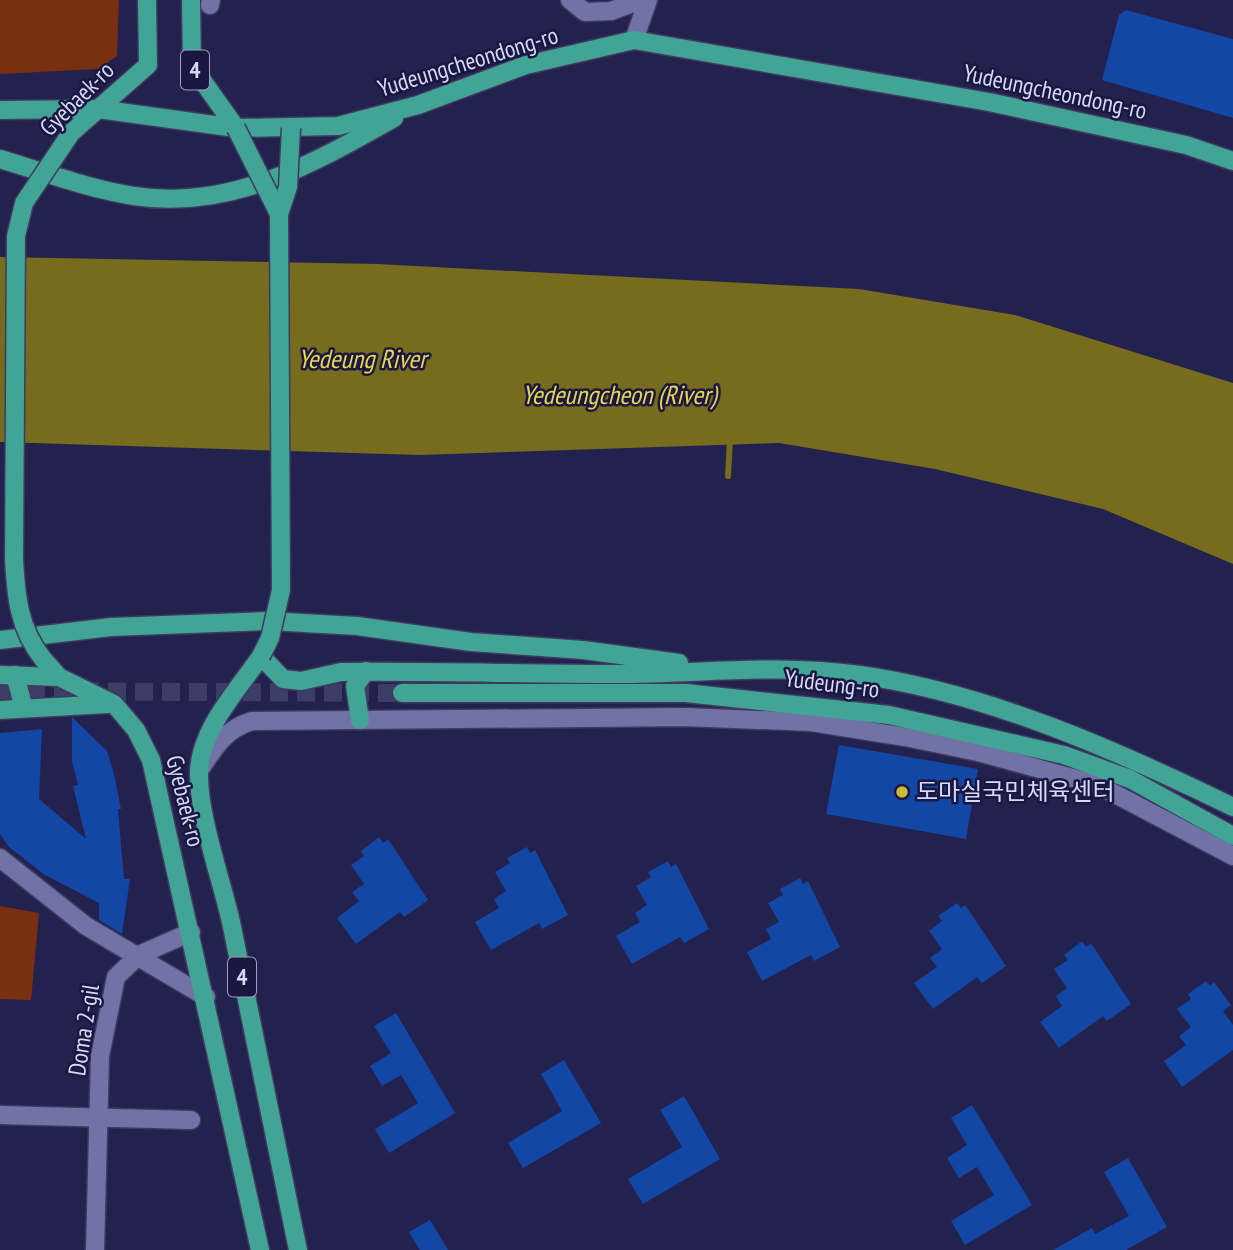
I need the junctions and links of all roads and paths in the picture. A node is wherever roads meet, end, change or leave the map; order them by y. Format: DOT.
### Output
graph roads {
  1 [pos="147,0"];
  2 [pos="191,0"];
  3 [pos="570,0"];
  4 [pos="642,0"];
  5 [pos="648,0"];
  6 [pos="634,40"];
  7 [pos="418,105"];
  8 [pos="98,109"];
  9 [pos="0,110"];
  10 [pos="236,128"];
  11 [pos="291,128"];
  12 [pos="0,159"];
  13 [pos="1233,161"];
  14 [pos="279,214"];
  15 [pos="0,640"];
  16 [pos="261,656"];
  17 [pos="721,669"];
  18 [pos="366,671"];
  19 [pos="8,675"];
  20 [pos="59,677"];
  21 [pos="402,693"];
  22 [pos="114,704"];
  23 [pos="9,709"];
  24 [pos="360,720"];
  25 [pos="199,772"];
  26 [pos="1154,792"];
  27 [pos="1233,807"];
  28 [pos="1145,809"];
  29 [pos="1233,836"];
  30 [pos="1233,856"];
  31 [pos="0,858"];
  32 [pos="191,932"];
  33 [pos="139,955"];
  34 [pos="206,997"];
  35 [pos="0,1115"];
  36 [pos="97,1117"];
  37 [pos="191,1120"];
  38 [pos="95,1250"];
  39 [pos="260,1250"];
  40 [pos="298,1250"];
  1 -- 8 [label="main road, Gyebaek-ro / 4"];
  2 -- 10 [label="main road, Gyebaek-ro / 4"];
  3 -- 4 [label="street"];
  5 -- 6 [label="street"];
  6 -- 7 [label="main road, Yudeungcheondong-ro"];
  6 -- 13 [label="main road, Yudeungcheondong-ro"];
  7 -- 11 [label="main road, Yudeungcheondong-ro"];
  7 -- 12 [label="main road"];
  8 -- 9 [label="main road, Yudeungcheondong-ro"];
  8 -- 10 [label="main road, Yudeungcheondong-ro"];
  8 -- 20 [label="main road, Gyebaek-ro / 4, bridge"];
  10 -- 11 [label="main road, Yudeungcheondong-ro"];
  10 -- 14 [label="main road, Gyebaek-ro / 4, bridge"];
  11 -- 14 [label="main road, bridge"];
  14 -- 16 [label="main road, Gyebaek-ro / 4, bridge"];
  15 -- 17 [label="main road"];
  16 -- 18 [label="main road"];
  16 -- 25 [label="main road, Gyebaek-ro / 4"];
  17 -- 18 [label="main road"];
  17 -- 27 [label="main road, Yudeung-ro"];
  18 -- 24 [label="main road"];
  19 -- 20 [label="main road"];
  19 -- 23 [label="main road"];
  20 -- 22 [label="main road, Gyebaek-ro / 4"];
  21 -- 26 [label="main road, Yudeung-ro"];
  22 -- 23 [label="main road"];
  22 -- 32 [label="main road, Gyebaek-ro / 4"];
  24 -- 25 [label="street"];
  24 -- 28 [label="street"];
  25 -- 40 [label="main road, Gyebaek-ro / 4"];
  26 -- 28 [label="street"];
  26 -- 29 [label="main road, Yudeung-ro"];
  28 -- 30 [label="street"];
  31 -- 33 [label="street"];
  32 -- 33 [label="street"];
  32 -- 34 [label="main road, Gyebaek-ro / 4"];
  33 -- 34 [label="street"];
  33 -- 36 [label="street, Doma 2-gil"];
  34 -- 39 [label="main road, Gyebaek-ro / 4"];
  35 -- 36 [label="street"];
  36 -- 37 [label="street"];
  36 -- 38 [label="street, Doma 2-gil"];
}
